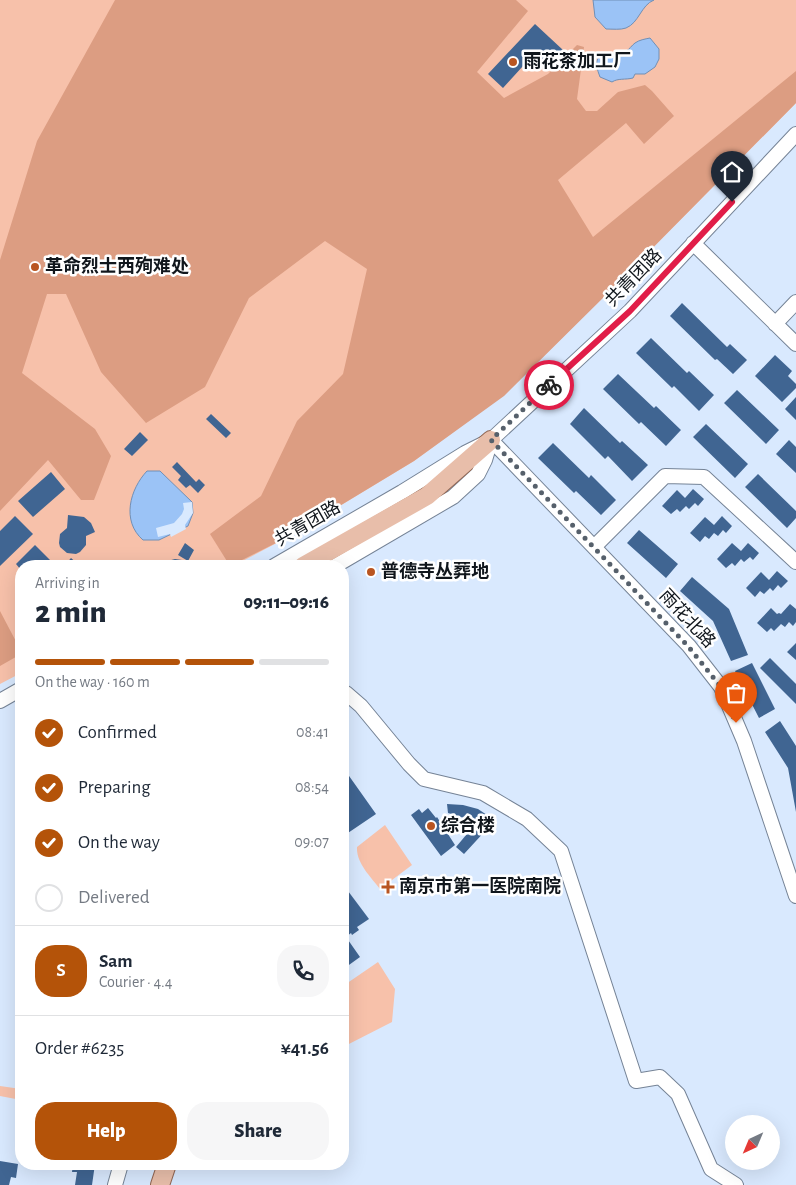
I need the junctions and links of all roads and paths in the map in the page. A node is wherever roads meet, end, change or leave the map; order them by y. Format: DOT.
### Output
graph roads {
  1 [pos="796,134"];
  2 [pos="694,243"];
  3 [pos="796,302"];
  4 [pos="775,324"];
  5 [pos="796,344"];
  6 [pos="491,440"];
  7 [pos="594,547"];
  8 [pos="793,552"];
  9 [pos="284,560"];
  10 [pos="314,560"];
  11 [pos="345,560"];
  12 [pos="15,692"];
  13 [pos="349,696"];
  14 [pos="0,701"];
  15 [pos="796,896"];
  16 [pos="119,1170"];
  17 [pos="165,1170"];
  18 [pos="115,1185"];
  19 [pos="160,1185"];
  20 [pos="736,1185"];
  1 -- 2 [label="street, 共青团路"];
  2 -- 4 [label="street"];
  2 -- 6 [label="street, 共青团路"];
  3 -- 4 [label="street"];
  4 -- 5 [label="street"];
  6 -- 7 [label="street, 雨花北路"];
  6 -- 9 [label="street, 共青团路"];
  6 -- 10 [label="main road"];
  6 -- 11 [label="street, 共青团路"];
  7 -- 8 [label="street"];
  7 -- 15 [label="street, 雨花北路"];
  12 -- 14 [label="street"];
  13 -- 20 [label="street"];
  16 -- 18 [label="street"];
  17 -- 19 [label="main road"];
}
